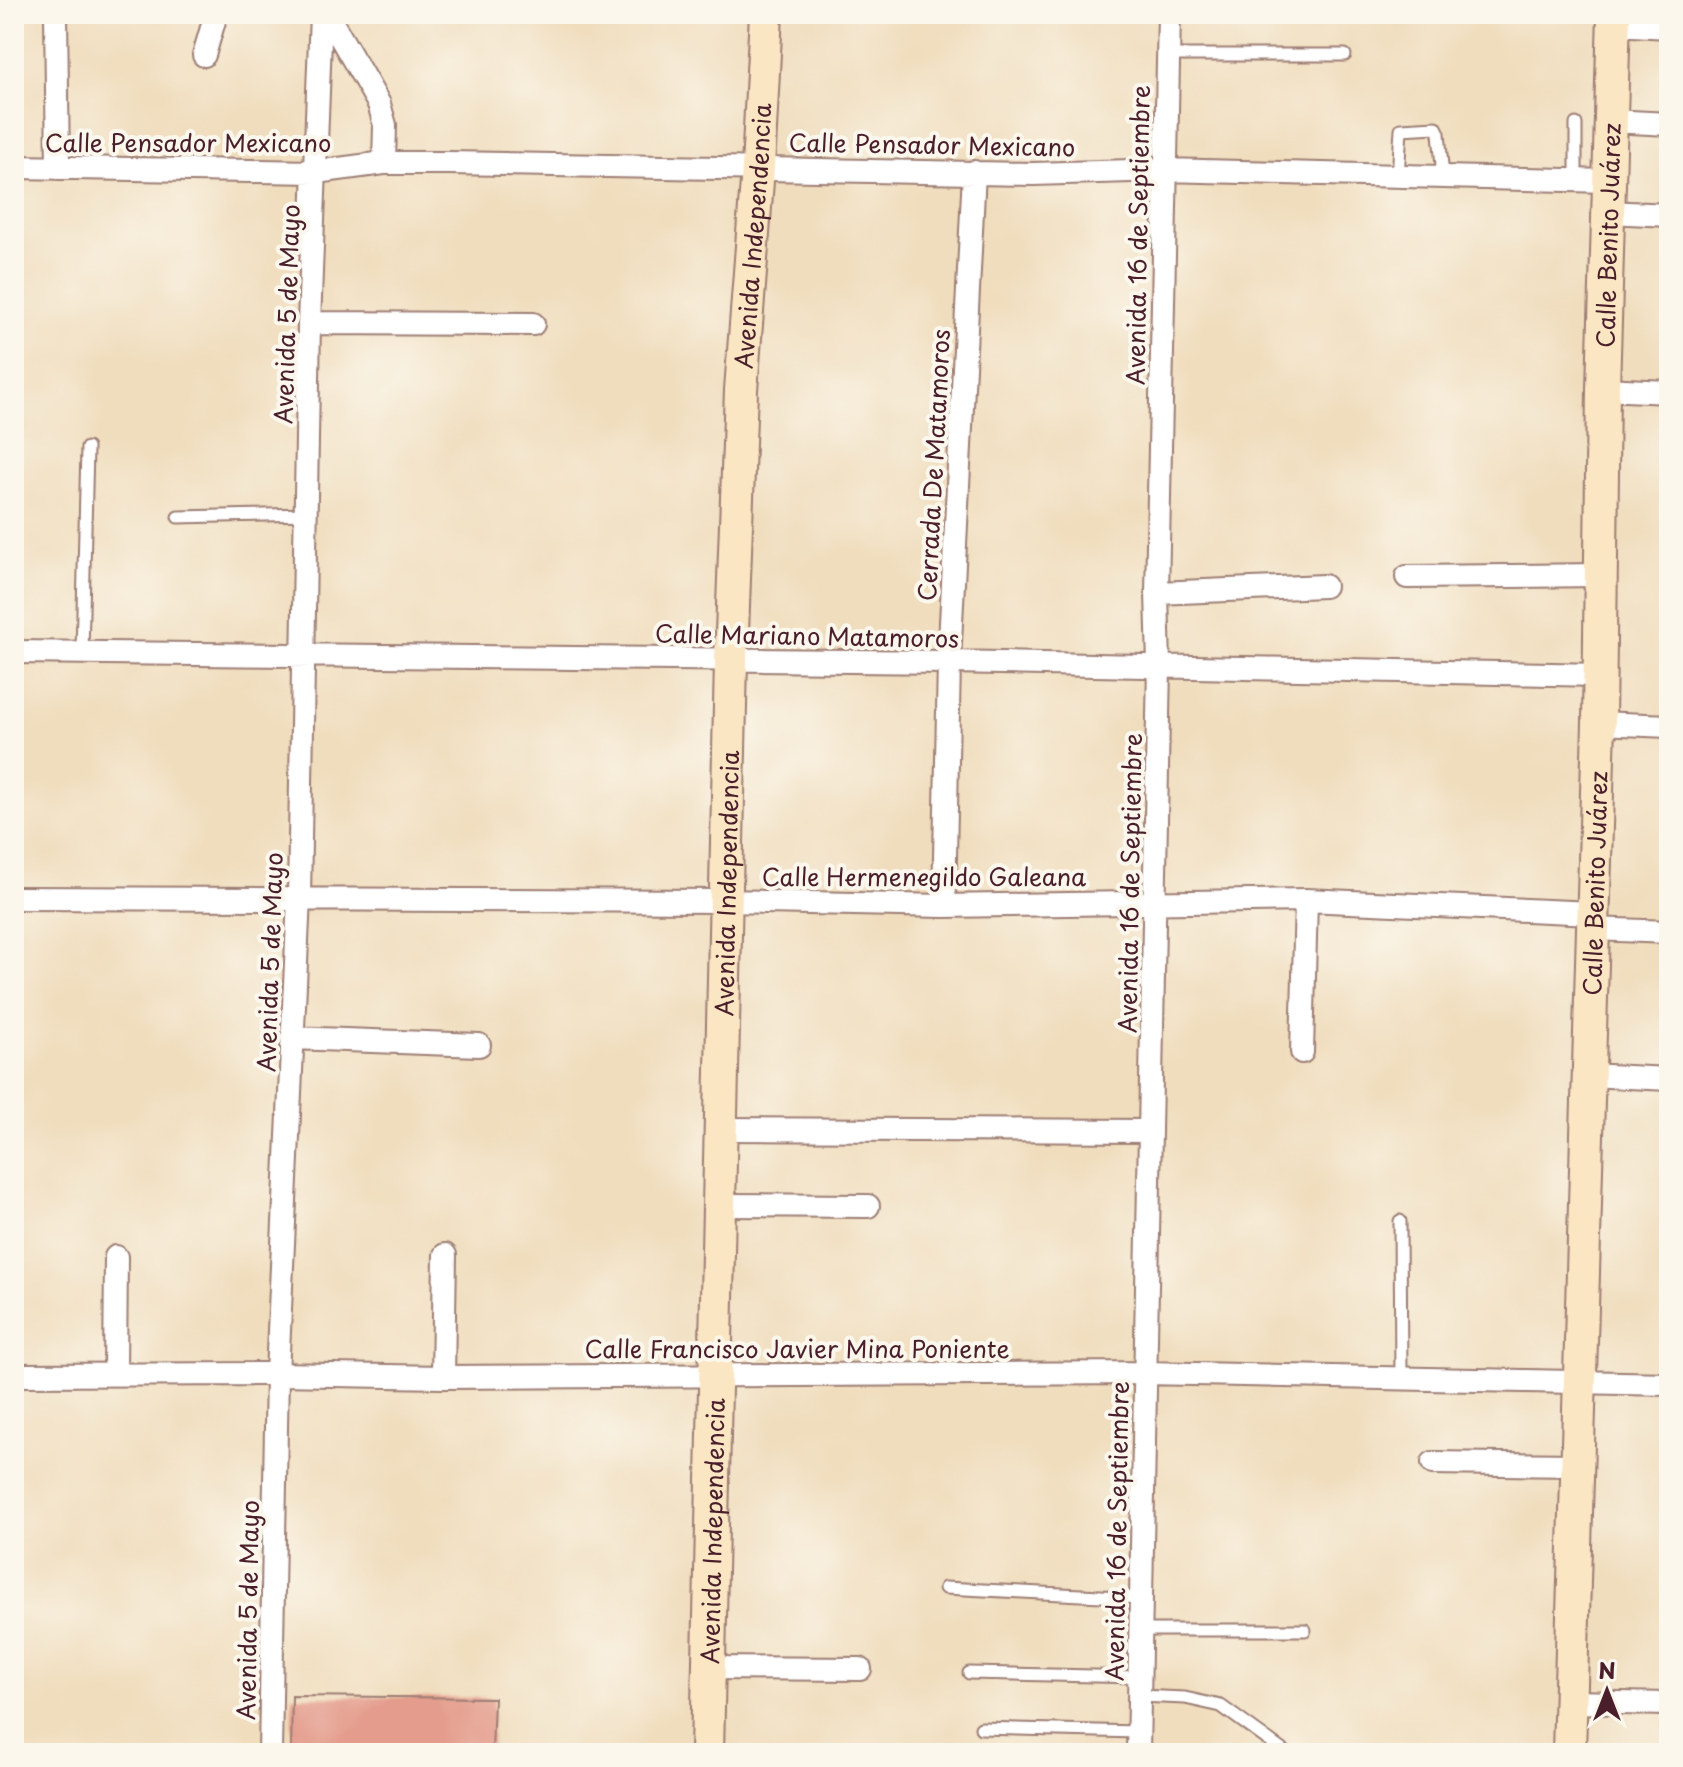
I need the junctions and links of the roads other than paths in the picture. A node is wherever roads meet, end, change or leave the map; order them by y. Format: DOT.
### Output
graph roads {
  1 [pos="56,14"];
  2 [pos="216,14"];
  3 [pos="324,14"];
  4 [pos="766,14"];
  5 [pos="1169,14"];
  6 [pos="1614,19"];
  7 [pos="1669,27"];
  8 [pos="204,55"];
  9 [pos="1167,55"];
  10 [pos="1345,55"];
  11 [pos="1611,121"];
  12 [pos="1576,124"];
  13 [pos="1669,124"];
  14 [pos="384,163"];
  15 [pos="14,167"];
  16 [pos="58,168"];
  17 [pos="758,168"];
  18 [pos="1164,170"];
  19 [pos="316,172"];
  20 [pos="974,172"];
  21 [pos="1398,178"];
  22 [pos="1443,178"];
  23 [pos="1576,180"];
  24 [pos="1609,196"];
  25 [pos="1669,215"];
  26 [pos="309,323"];
  27 [pos="533,324"];
  28 [pos="1603,389"];
  29 [pos="1669,392"];
  30 [pos="87,448"];
  31 [pos="307,514"];
  32 [pos="178,517"];
  33 [pos="1600,575"];
  34 [pos="1407,577"];
  35 [pos="1324,586"];
  36 [pos="1157,593"];
  37 [pos="14,652"];
  38 [pos="82,653"];
  39 [pos="305,655"];
  40 [pos="731,660"];
  41 [pos="949,662"];
  42 [pos="1159,665"];
  43 [pos="1599,675"];
  44 [pos="1599,723"];
  45 [pos="1669,726"];
  46 [pos="14,898"];
  47 [pos="299,898"];
  48 [pos="1306,900"];
  49 [pos="724,901"];
  50 [pos="1154,902"];
  51 [pos="944,906"];
  52 [pos="1593,921"];
  53 [pos="1669,932"];
  54 [pos="292,1038"];
  55 [pos="479,1045"];
  56 [pos="1302,1052"];
  57 [pos="1588,1075"];
  58 [pos="1669,1079"];
  59 [pos="719,1129"];
  60 [pos="1150,1131"];
  61 [pos="719,1205"];
  62 [pos="868,1206"];
  63 [pos="1400,1221"];
  64 [pos="445,1255"];
  65 [pos="116,1257"];
  66 [pos="1144,1373"];
  67 [pos="115,1374"];
  68 [pos="277,1374"];
  69 [pos="717,1374"];
  70 [pos="14,1375"];
  71 [pos="443,1377"];
  72 [pos="1401,1378"];
  73 [pos="1581,1382"];
  74 [pos="1669,1384"];
  75 [pos="1433,1463"];
  76 [pos="1578,1465"];
  77 [pos="945,1588"];
  78 [pos="1141,1598"];
  79 [pos="1140,1630"];
  80 [pos="1305,1630"];
  81 [pos="709,1668"];
  82 [pos="860,1669"];
  83 [pos="969,1673"];
  84 [pos="1139,1686"];
  85 [pos="1571,1702"];
  86 [pos="1669,1704"];
  87 [pos="981,1728"];
  88 [pos="1138,1742"];
  89 [pos="270,1753"];
  90 [pos="707,1753"];
  91 [pos="1286,1753"];
  92 [pos="1569,1753"];
  1 -- 16 [label="street"];
  2 -- 8 [label="street"];
  3 -- 14 [label="street"];
  3 -- 19 [label="street, Avenida 5 de Mayo"];
  4 -- 17 [label="main road, Avenida Independencia"];
  5 -- 9 [label="street, Avenida 16 de Septiembre"];
  6 -- 7 [label="street"];
  6 -- 11 [label="main road, Calle Benito Juárez"];
  9 -- 10 [label="lane"];
  9 -- 18 [label="street, Avenida 16 de Septiembre"];
  11 -- 13 [label="street"];
  11 -- 24 [label="main road, Calle Benito Juárez"];
  12 -- 23 [label="lane"];
  14 -- 17 [label="street, Calle Pensador Mexicano"];
  14 -- 19 [label="street, Calle Pensador Mexicano"];
  15 -- 16 [label="street, Calle Pensador Mexicano"];
  16 -- 19 [label="street, Calle Pensador Mexicano"];
  17 -- 20 [label="street, Calle Pensador Mexicano"];
  17 -- 40 [label="main road, Avenida Independencia"];
  18 -- 20 [label="street, Calle Pensador Mexicano"];
  18 -- 21 [label="street, Calle Pensador Mexicano"];
  18 -- 36 [label="street, Avenida 16 de Septiembre"];
  19 -- 26 [label="street, Avenida 5 de Mayo"];
  20 -- 41 [label="street, Cerrada De Matamoros"];
  21 -- 22 [label="street, Calle Pensador Mexicano"];
  21 -- 22 [label="lane"];
  22 -- 23 [label="street, Calle Pensador Mexicano"];
  23 -- 24 [label="street, Calle Pensador Mexicano"];
  24 -- 25 [label="street, Calle Pensador Mexicano"];
  24 -- 28 [label="main road, Calle Benito Juárez"];
  26 -- 27 [label="street"];
  26 -- 31 [label="street, Avenida 5 de Mayo"];
  28 -- 29 [label="street"];
  28 -- 33 [label="main road, Calle Benito Juárez"];
  30 -- 38 [label="lane"];
  31 -- 32 [label="lane"];
  31 -- 39 [label="street, Avenida 5 de Mayo"];
  33 -- 34 [label="street"];
  33 -- 43 [label="main road, Calle Benito Juárez"];
  35 -- 36 [label="street"];
  36 -- 42 [label="street, Avenida 16 de Septiembre"];
  37 -- 38 [label="street, Calle Mariano Matamoros"];
  38 -- 39 [label="street, Calle Mariano Matamoros"];
  39 -- 40 [label="street, Calle Mariano Matamoros"];
  39 -- 47 [label="street, Avenida 5 de Mayo"];
  40 -- 41 [label="street, Calle Mariano Matamoros"];
  40 -- 49 [label="main road, Avenida Independencia"];
  41 -- 42 [label="street, Calle Mariano Matamoros"];
  41 -- 51 [label="street, Cerrada De Matamoros"];
  42 -- 43 [label="street, Calle Mariano Matamoros"];
  42 -- 50 [label="street, Avenida 16 de Septiembre"];
  43 -- 44 [label="main road, Calle Benito Juárez"];
  44 -- 45 [label="street"];
  44 -- 52 [label="main road, Calle Benito Juárez"];
  46 -- 47 [label="street, Calle Hermenegildo Galeana"];
  47 -- 49 [label="street, Calle Hermenegildo Galeana"];
  47 -- 54 [label="street, Avenida 5 de Mayo"];
  48 -- 50 [label="street, Calle Hermenegildo Galeana"];
  48 -- 52 [label="street, Calle Hermenegildo Galeana"];
  48 -- 56 [label="street"];
  49 -- 51 [label="street, Calle Hermenegildo Galeana"];
  49 -- 59 [label="main road, Avenida Independencia"];
  50 -- 51 [label="street, Calle Hermenegildo Galeana"];
  50 -- 60 [label="street, Avenida 16 de Septiembre"];
  52 -- 53 [label="street, Calle Hermenegildo Galeana"];
  52 -- 57 [label="main road, Calle Benito Juárez"];
  54 -- 55 [label="street"];
  54 -- 68 [label="street, Avenida 5 de Mayo"];
  57 -- 58 [label="street"];
  57 -- 73 [label="main road, Calle Benito Juárez"];
  59 -- 60 [label="street"];
  59 -- 61 [label="main road, Avenida Independencia"];
  60 -- 66 [label="street, Avenida 16 de Septiembre"];
  61 -- 62 [label="street"];
  61 -- 69 [label="main road, Avenida Independencia"];
  63 -- 72 [label="lane"];
  64 -- 71 [label="street"];
  65 -- 67 [label="street"];
  66 -- 69 [label="street, Calle Francisco Javier Mina Poniente"];
  66 -- 72 [label="street, Calle Francisco Javier Mina Poniente"];
  66 -- 78 [label="street, Avenida 16 de Septiembre"];
  67 -- 68 [label="street, Calle Francisco Javier Mina Poniente"];
  67 -- 70 [label="street, Calle Francisco Javier Mina Poniente"];
  68 -- 71 [label="street, Calle Francisco Javier Mina Poniente"];
  68 -- 89 [label="street, Avenida 5 de Mayo"];
  69 -- 71 [label="street, Calle Francisco Javier Mina Poniente"];
  69 -- 81 [label="main road, Avenida Independencia"];
  72 -- 73 [label="street, Calle Francisco Javier Mina Poniente"];
  73 -- 74 [label="street, Calle Francisco Javier Mina Poniente"];
  73 -- 76 [label="main road, Calle Benito Juárez"];
  75 -- 76 [label="street"];
  76 -- 85 [label="main road, Calle Benito Juárez"];
  77 -- 78 [label="lane"];
  78 -- 79 [label="street, Avenida 16 de Septiembre"];
  79 -- 80 [label="lane"];
  79 -- 84 [label="street, Avenida 16 de Septiembre"];
  81 -- 82 [label="street"];
  81 -- 90 [label="main road, Avenida Independencia"];
  83 -- 84 [label="lane"];
  84 -- 88 [label="street, Avenida 16 de Septiembre"];
  84 -- 91 [label="lane"];
  85 -- 86 [label="street"];
  85 -- 92 [label="main road, Calle Benito Juárez"];
  87 -- 88 [label="lane"];
}
